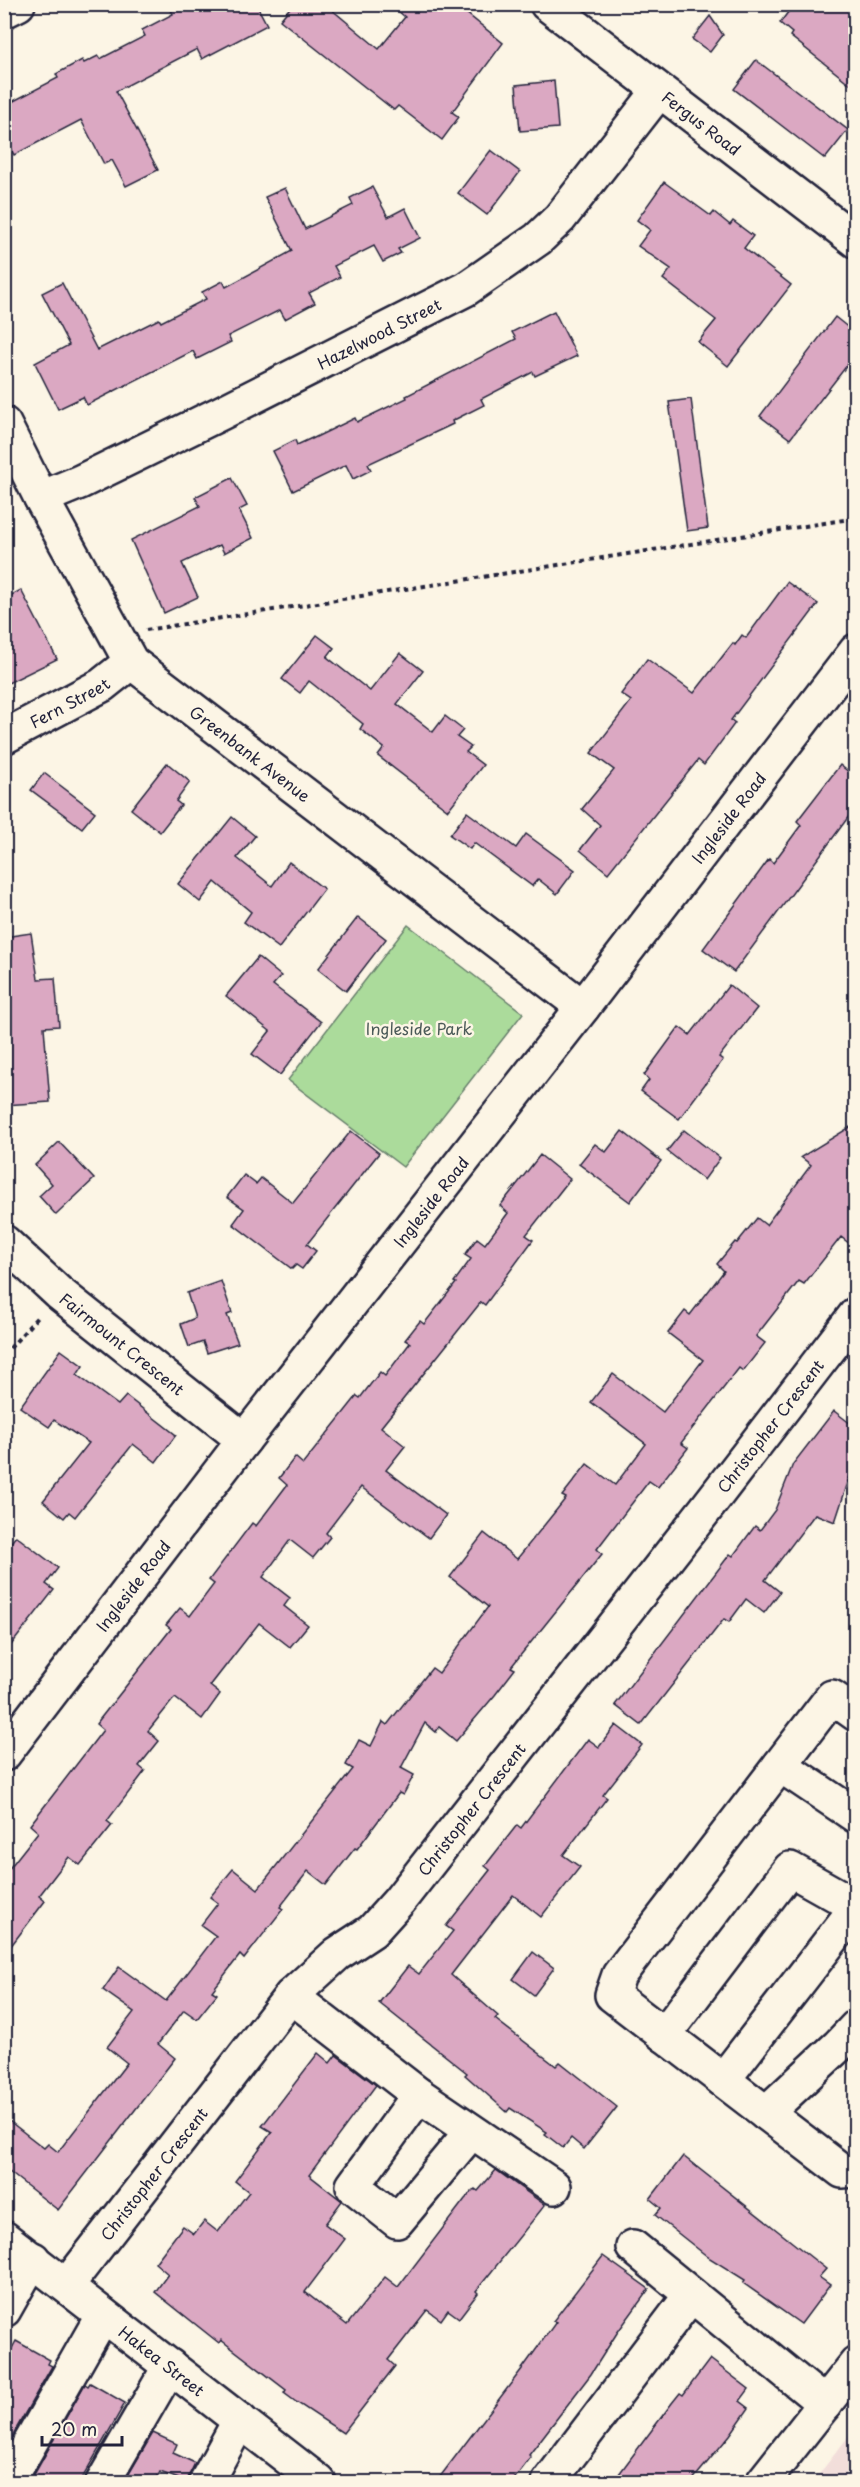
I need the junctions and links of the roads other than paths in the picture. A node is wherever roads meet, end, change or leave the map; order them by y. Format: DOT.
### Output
graph roads {
  1 [pos="18,4"];
  2 [pos="548,4"];
  3 [pos="4,10"];
  4 [pos="659,91"];
  5 [pos="853,235"];
  6 [pos="4,424"];
  7 [pos="40,498"];
  8 [pos="855,651"];
  9 [pos="131,662"];
  10 [pos="4,737"];
  11 [pos="583,1007"];
  12 [pos="4,1242"];
  13 [pos="849,1336"];
  14 [pos="244,1440"];
  15 [pos="855,1714"];
  16 [pos="7,1746"];
  17 [pos="780,1765"];
  18 [pos="855,1816"];
  19 [pos="855,1907"];
  20 [pos="291,1996"];
  21 [pos="855,2026"];
  22 [pos="664,2035"];
  23 [pos="723,2080"];
  24 [pos="419,2095"];
  25 [pos="766,2113"];
  26 [pos="471,2132"];
  27 [pos="855,2170"];
  28 [pos="554,2187"];
  29 [pos="4,2238"];
  30 [pos="633,2247"];
  31 [pos="33,2259"];
  32 [pos="67,2286"];
  33 [pos="691,2295"];
  34 [pos="4,2310"];
  35 [pos="103,2315"];
  36 [pos="855,2364"];
  37 [pos="170,2366"];
  38 [pos="825,2404"];
  39 [pos="240,2420"];
  40 [pos="8,2482"];
  41 [pos="103,2482"];
  42 [pos="206,2482"];
  43 [pos="319,2482"];
  44 [pos="549,2482"];
  45 [pos="763,2482"];
  1 -- 3 [label="street"];
  2 -- 4 [label="street, Fergus Road"];
  4 -- 5 [label="street, Fergus Road"];
  4 -- 7 [label="street, Hazelwood Street"];
  6 -- 7 [label="street, Greenbank Avenue"];
  7 -- 9 [label="street, Greenbank Avenue"];
  8 -- 11 [label="street, Ingleside Road"];
  9 -- 10 [label="street, Fern Street"];
  9 -- 11 [label="street, Greenbank Avenue"];
  11 -- 14 [label="street, Ingleside Road"];
  12 -- 14 [label="street, Fairmount Crescent"];
  13 -- 20 [label="street, Christopher Crescent"];
  14 -- 16 [label="street, Ingleside Road"];
  15 -- 17 [label="street"];
  17 -- 18 [label="street"];
  17 -- 22 [label="street"];
  19 -- 22 [label="street"];
  19 -- 23 [label="street"];
  20 -- 24 [label="street"];
  20 -- 32 [label="street, Christopher Crescent"];
  21 -- 25 [label="street"];
  22 -- 23 [label="street"];
  23 -- 25 [label="street"];
  24 -- 26 [label="street"];
  24 -- 26 [label="street"];
  25 -- 27 [label="street"];
  26 -- 28 [label="street"];
  29 -- 31 [label="street, Hakea Street"];
  30 -- 33 [label="street"];
  31 -- 32 [label="street, Hakea Street"];
  31 -- 34 [label="street"];
  32 -- 35 [label="street, Hakea Street"];
  33 -- 38 [label="street"];
  33 -- 44 [label="street"];
  35 -- 37 [label="street, Hakea Street"];
  35 -- 40 [label="street"];
  36 -- 38 [label="street"];
  37 -- 39 [label="street, Hakea Street"];
  37 -- 41 [label="street"];
  38 -- 45 [label="street"];
  39 -- 42 [label="street"];
  39 -- 43 [label="street, Hakea Street"];
}
